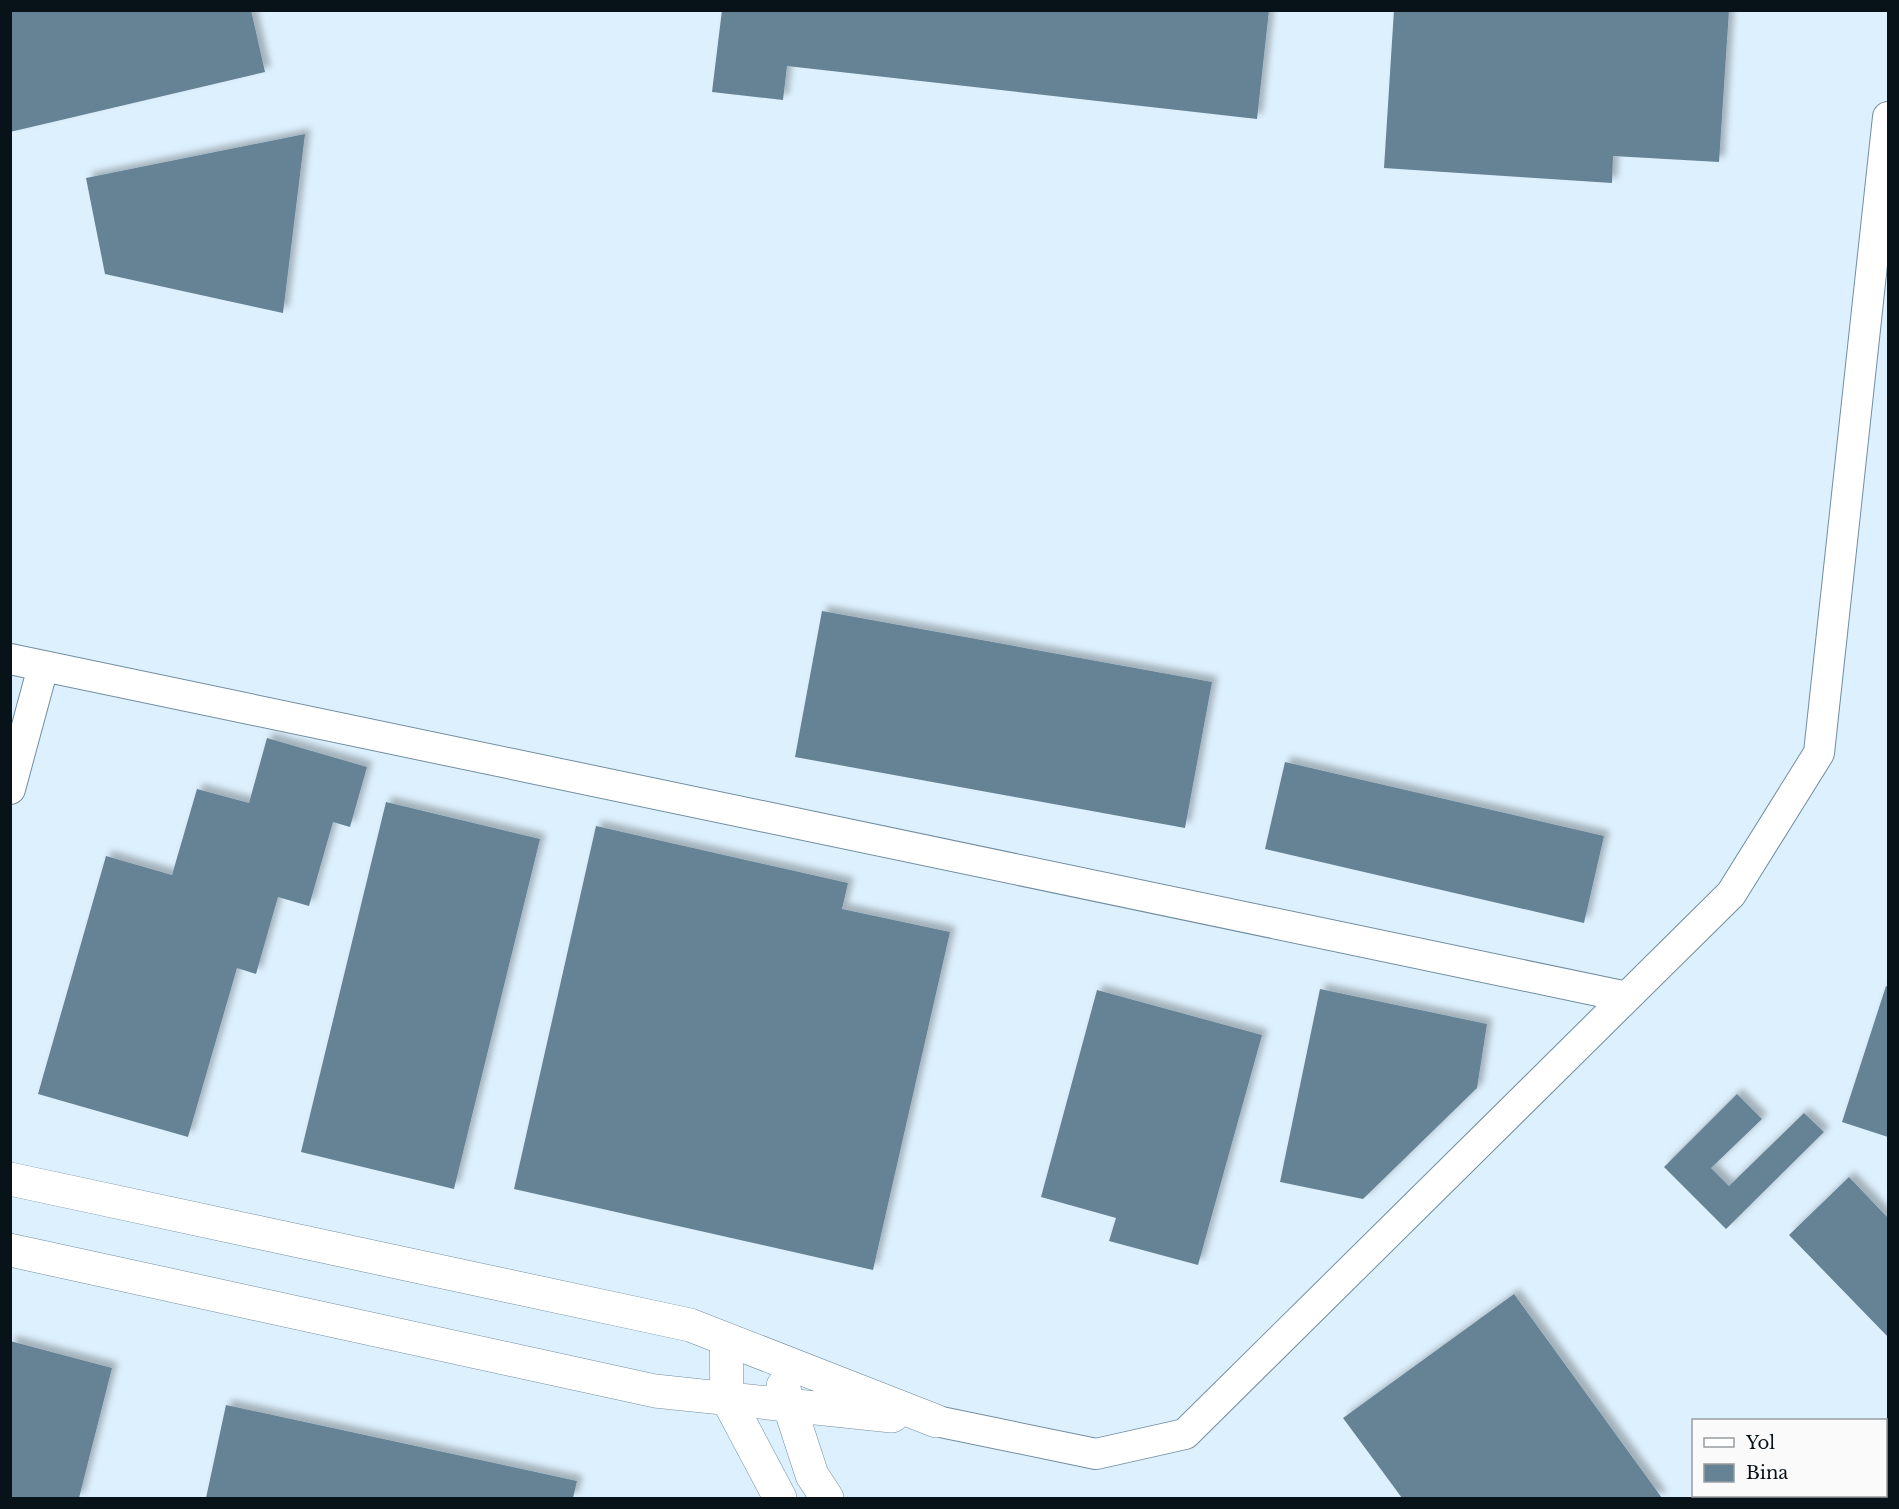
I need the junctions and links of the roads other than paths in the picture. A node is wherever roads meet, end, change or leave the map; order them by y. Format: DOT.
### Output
graph roads {
  1 [pos="1888,117"];
  2 [pos="10,659"];
  3 [pos="43,667"];
  4 [pos="10,789"];
  5 [pos="1627,997"];
  6 [pos="10,1179"];
  7 [pos="10,1250"];
  8 [pos="726,1340"];
  9 [pos="773,1358"];
  10 [pos="727,1398"];
  11 [pos="789,1405"];
  12 [pos="936,1421"];
  13 [pos="780,1498"];
  14 [pos="827,1498"];
  1 -- 5 [label="street"];
  2 -- 3 [label="street"];
  3 -- 4 [label="street"];
  3 -- 5 [label="street"];
  5 -- 12 [label="street"];
  6 -- 8 [label="street"];
  7 -- 10 [label="street"];
  8 -- 9 [label="street"];
  8 -- 10 [label="street"];
  9 -- 11 [label="street"];
  9 -- 12 [label="street"];
  10 -- 11 [label="street"];
  10 -- 13 [label="street"];
  11 -- 12 [label="street"];
  11 -- 14 [label="street"];
}
